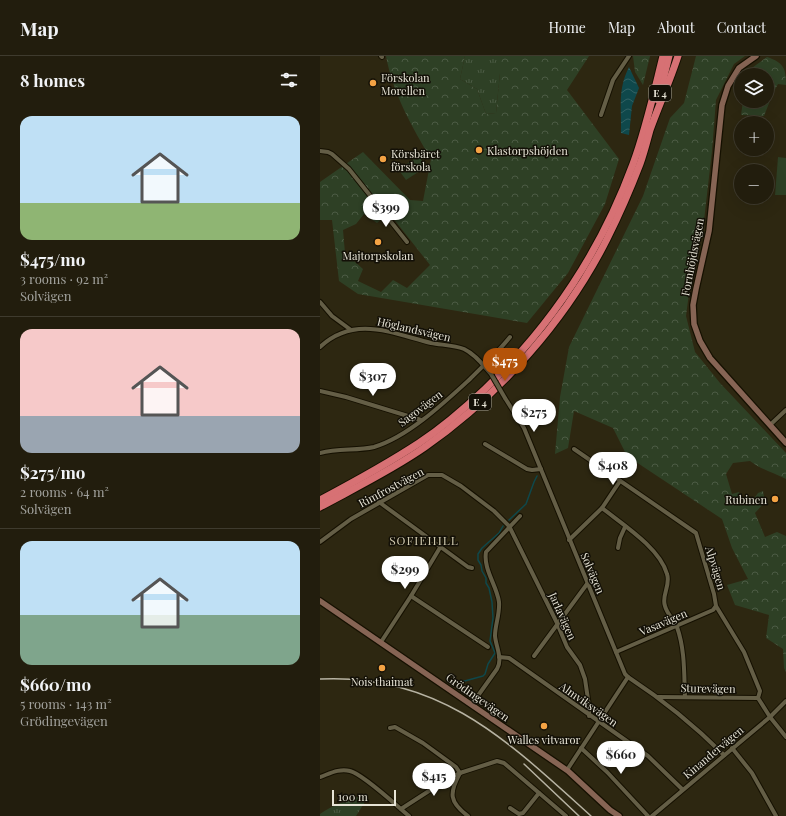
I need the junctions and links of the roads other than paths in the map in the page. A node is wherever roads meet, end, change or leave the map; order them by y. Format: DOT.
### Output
graph roads {
  1 [pos="629,56"];
  2 [pos="662,56"];
  3 [pos="669,56"];
  4 [pos="678,56"];
  5 [pos="756,56"];
  6 [pos="601,115"];
  7 [pos="651,129"];
  8 [pos="320,151"];
  9 [pos="407,242"];
  10 [pos="320,302"];
  11 [pos="351,330"];
  12 [pos="510,337"];
  13 [pos="320,347"];
  14 [pos="484,366"];
  15 [pos="320,391"];
  16 [pos="786,410"];
  17 [pos="421,420"];
  18 [pos="770,425"];
  19 [pos="786,443"];
  20 [pos="485,444"];
  21 [pos="574,449"];
  22 [pos="320,453"];
  23 [pos="541,469"];
  24 [pos="620,481"];
  25 [pos="320,500"];
  26 [pos="379,502"];
  27 [pos="320,507"];
  28 [pos="602,508"];
  29 [pos="520,516"];
  30 [pos="509,526"];
  31 [pos="625,526"];
  32 [pos="569,540"];
  33 [pos="320,542"];
  34 [pos="441,546"];
  35 [pos="618,548"];
  36 [pos="472,568"];
  37 [pos="587,584"];
  38 [pos="411,596"];
  39 [pos="320,601"];
  40 [pos="716,606"];
  41 [pos="558,623"];
  42 [pos="676,627"];
  43 [pos="381,642"];
  44 [pos="488,647"];
  45 [pos="616,652"];
  46 [pos="534,656"];
  47 [pos="499,657"];
  48 [pos="628,677"];
  49 [pos="658,697"];
  50 [pos="685,697"];
  51 [pos="758,698"];
  52 [pos="786,701"];
  53 [pos="472,704"];
  54 [pos="589,716"];
  55 [pos="770,716"];
  56 [pos="598,722"];
  57 [pos="390,728"];
  58 [pos="786,737"];
  59 [pos="581,748"];
  60 [pos="732,748"];
  61 [pos="724,755"];
  62 [pos="567,770"];
  63 [pos="460,773"];
  64 [pos="320,777"];
  65 [pos="682,790"];
  66 [pos="539,793"];
  67 [pos="510,808"];
  68 [pos="401,809"];
  69 [pos="409,816"];
  70 [pos="468,816"];
  71 [pos="565,816"];
  72 [pos="620,816"];
  73 [pos="648,816"];
  74 [pos="652,816"];
  75 [pos="776,816"];
  1 -- 6 [label="street"];
  2 -- 25 [label="highway, E 4"];
  3 -- 7 [label="highway, E 4"];
  4 -- 7 [label="highway"];
  5 -- 18 [label="street, Fornhöjdsvägen"];
  7 -- 27 [label="highway, E 4"];
  8 -- 9 [label="street"];
  10 -- 11 [label="street"];
  11 -- 13 [label="street"];
  11 -- 14 [label="street, Höglandsvägen"];
  12 -- 14 [label="street, Sagovägen"];
  14 -- 17 [label="street, Sagovägen"];
  14 -- 23 [label="street, Solvägen, bridge"];
  15 -- 17 [label="street"];
  16 -- 18 [label="street"];
  17 -- 22 [label="street, Sagovägen"];
  18 -- 19 [label="street, Fornhöjdsvägen"];
  20 -- 23 [label="street"];
  21 -- 24 [label="street, Alpvägen"];
  23 -- 32 [label="street, Solvägen"];
  24 -- 28 [label="street"];
  24 -- 40 [label="street, Alpvägen"];
  26 -- 30 [label="street, Rimfrostvägen"];
  26 -- 33 [label="street, Rimfrostvägen"];
  26 -- 34 [label="street"];
  28 -- 31 [label="street"];
  28 -- 32 [label="street"];
  29 -- 30 [label="street"];
  30 -- 41 [label="street, Jarlavägen"];
  30 -- 47 [label="street"];
  31 -- 35 [label="street"];
  31 -- 42 [label="street"];
  32 -- 37 [label="street, Solvägen"];
  34 -- 36 [label="street"];
  34 -- 38 [label="street"];
  37 -- 41 [label="street"];
  37 -- 45 [label="street, Solvägen"];
  38 -- 43 [label="street"];
  38 -- 44 [label="street"];
  39 -- 43 [label="street, Grödingevägen"];
  40 -- 42 [label="street, Vasavägen"];
  40 -- 51 [label="street, Alpvägen"];
  41 -- 46 [label="street"];
  41 -- 54 [label="street, Jarlavägen"];
  42 -- 45 [label="street, Vasavägen"];
  42 -- 50 [label="street"];
  43 -- 53 [label="street, Grödingevägen"];
  45 -- 48 [label="street, Solvägen"];
  47 -- 53 [label="street"];
  47 -- 54 [label="street, Almviksvägen"];
  48 -- 49 [label="street"];
  48 -- 56 [label="street"];
  49 -- 50 [label="street, Sturevägen"];
  49 -- 61 [label="street"];
  50 -- 51 [label="street, Sturevägen"];
  51 -- 55 [label="street, Alpvägen"];
  52 -- 55 [label="street, Kinandervägen"];
  53 -- 62 [label="street, Grödingevägen"];
  54 -- 56 [label="street, Almviksvägen"];
  55 -- 58 [label="street, Alpvägen"];
  55 -- 60 [label="street, Kinandervägen"];
  56 -- 59 [label="street"];
  56 -- 65 [label="street, Almviksvägen"];
  57 -- 63 [label="street"];
  59 -- 62 [label="street"];
  59 -- 73 [label="street"];
  60 -- 61 [label="street, Kinandervägen"];
  60 -- 75 [label="street"];
  61 -- 65 [label="street, Kinandervägen"];
  62 -- 72 [label="street, Grödingevägen"];
  63 -- 66 [label="street"];
  63 -- 68 [label="street"];
  63 -- 70 [label="street"];
  64 -- 68 [label="street"];
  65 -- 74 [label="street, Kinandervägen"];
  66 -- 67 [label="street"];
  66 -- 71 [label="street"];
  68 -- 69 [label="street"];
}
